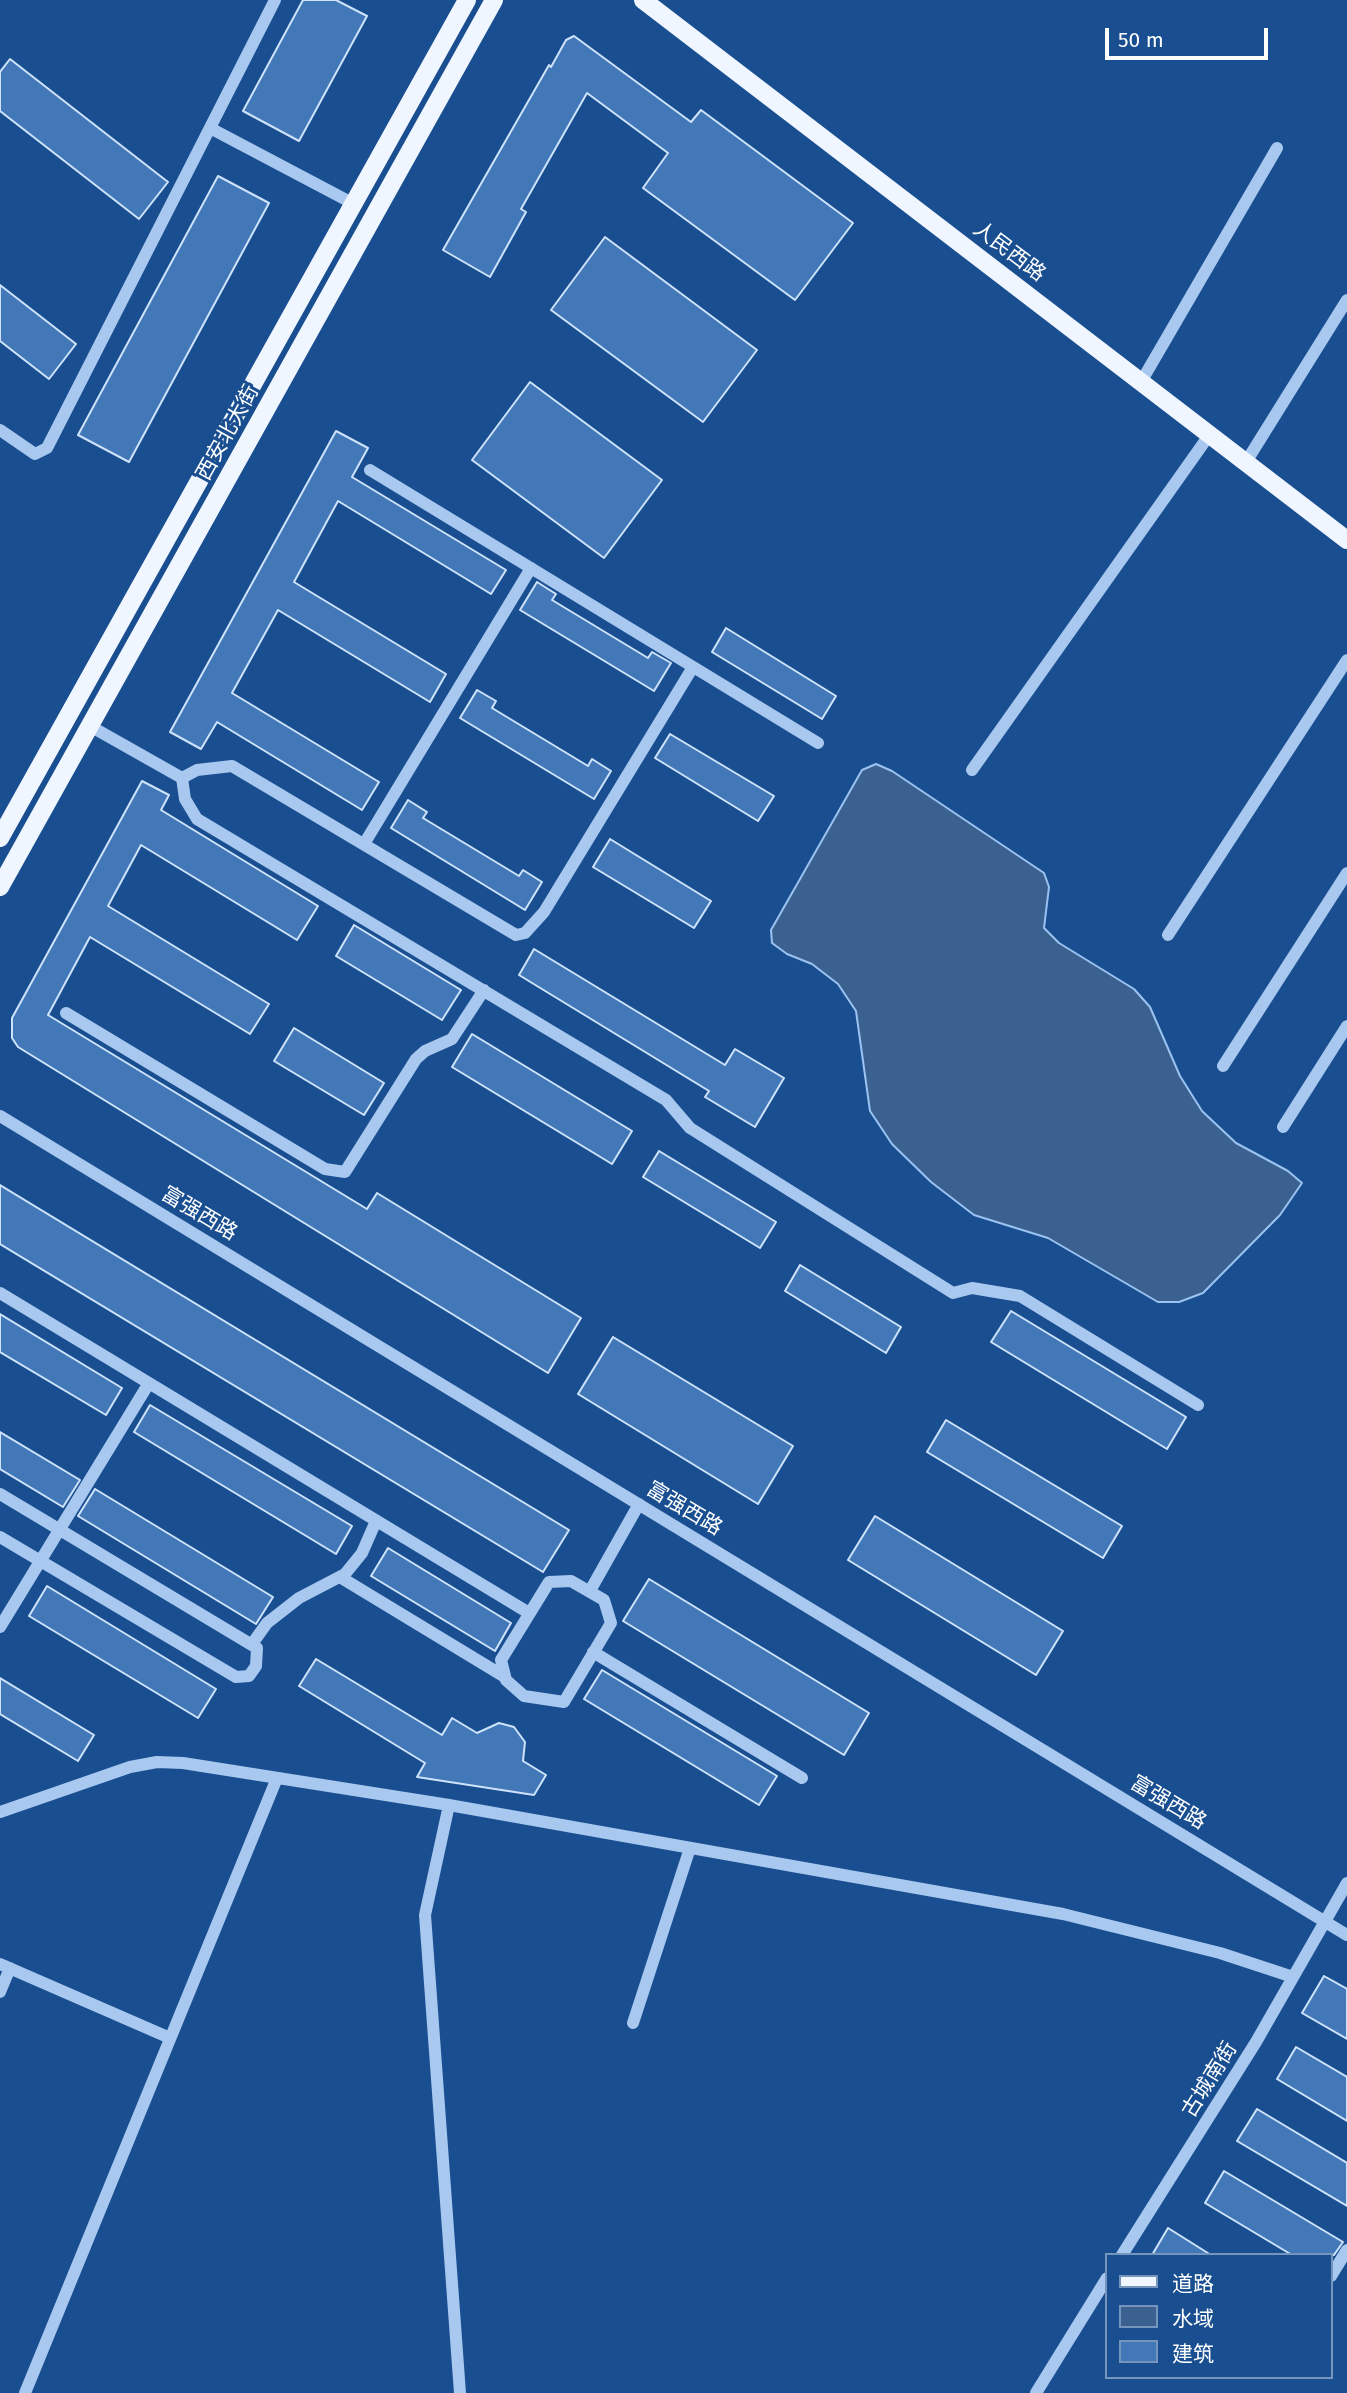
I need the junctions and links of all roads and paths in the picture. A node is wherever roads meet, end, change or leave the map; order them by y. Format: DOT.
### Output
graph roads {
  1 [pos="275,0"];
  2 [pos="467,0"];
  3 [pos="494,0"];
  4 [pos="643,0"];
  5 [pos="210,128"];
  6 [pos="1277,148"];
  7 [pos="354,204"];
  8 [pos="1347,300"];
  9 [pos="1141,382"];
  10 [pos="0,430"];
  11 [pos="1210,434"];
  12 [pos="1246,462"];
  13 [pos="370,470"];
  14 [pos="1347,540"];
  15 [pos="531,568"];
  16 [pos="1347,660"];
  17 [pos="693,667"];
  18 [pos="90,726"];
  19 [pos="818,743"];
  20 [pos="972,770"];
  21 [pos="182,778"];
  22 [pos="0,838"];
  23 [pos="364,844"];
  24 [pos="1347,873"];
  25 [pos="0,887"];
  26 [pos="1168,935"];
  27 [pos="484,990"];
  28 [pos="66,1013"];
  29 [pos="1347,1026"];
  30 [pos="1223,1066"];
  31 [pos="0,1116"];
  32 [pos="1283,1127"];
  33 [pos="0,1293"];
  34 [pos="149,1383"];
  35 [pos="1198,1405"];
  36 [pos="0,1494"];
  37 [pos="639,1504"];
  38 [pos="376,1521"];
  39 [pos="59,1530"];
  40 [pos="0,1537"];
  41 [pos="40,1561"];
  42 [pos="340,1577"];
  43 [pos="591,1589"];
  44 [pos="529,1613"];
  45 [pos="0,1627"];
  46 [pos="252,1644"];
  47 [pos="593,1652"];
  48 [pos="505,1677"];
  49 [pos="277,1778"];
  50 [pos="802,1778"];
  51 [pos="449,1805"];
  52 [pos="0,1812"];
  53 [pos="690,1848"];
  54 [pos="1347,1883"];
  55 [pos="1325,1922"];
  56 [pos="1347,1935"];
  57 [pos="5,1966"];
  58 [pos="1293,1977"];
  59 [pos="0,1992"];
  60 [pos="634,2023"];
  61 [pos="170,2038"];
  62 [pos="1347,2250"];
  63 [pos="1123,2253"];
  64 [pos="1333,2273"];
  65 [pos="1106,2280"];
  66 [pos="25,2393"];
  67 [pos="460,2393"];
  68 [pos="1036,2393"];
  1 -- 5 [label="street"];
  2 -- 7 [label="main road, 西安北大街"];
  3 -- 18 [label="main road, 西安北大街"];
  4 -- 9 [label="main road, 人民西路"];
  5 -- 7 [label="street"];
  5 -- 10 [label="street"];
  6 -- 9 [label="street"];
  7 -- 22 [label="main road, 西安北大街"];
  8 -- 12 [label="street"];
  9 -- 11 [label="main road, 人民西路"];
  11 -- 12 [label="main road, 人民西路"];
  11 -- 20 [label="street"];
  12 -- 14 [label="main road, 人民西路"];
  13 -- 15 [label="street"];
  15 -- 17 [label="street"];
  15 -- 23 [label="street"];
  16 -- 26 [label="street"];
  17 -- 19 [label="street"];
  17 -- 23 [label="street"];
  18 -- 21 [label="street"];
  18 -- 25 [label="main road, 西安北大街"];
  21 -- 23 [label="street"];
  21 -- 27 [label="street"];
  24 -- 30 [label="street"];
  27 -- 28 [label="street"];
  27 -- 35 [label="street"];
  29 -- 32 [label="street"];
  31 -- 37 [label="street, 富强西路"];
  33 -- 34 [label="street"];
  34 -- 38 [label="street"];
  34 -- 39 [label="street"];
  36 -- 39 [label="street"];
  37 -- 43 [label="street"];
  37 -- 55 [label="street, 富强西路"];
  38 -- 42 [label="street"];
  38 -- 44 [label="street"];
  39 -- 41 [label="street"];
  39 -- 46 [label="street"];
  40 -- 41 [label="street"];
  41 -- 45 [label="street"];
  41 -- 46 [label="street"];
  42 -- 46 [label="street"];
  42 -- 48 [label="street"];
  43 -- 44 [label="street"];
  43 -- 47 [label="street"];
  44 -- 48 [label="street"];
  47 -- 48 [label="street"];
  47 -- 50 [label="street"];
  49 -- 51 [label="street"];
  49 -- 52 [label="street"];
  49 -- 61 [label="street"];
  51 -- 53 [label="street"];
  51 -- 67 [label="street"];
  53 -- 58 [label="street"];
  53 -- 60 [label="street"];
  54 -- 55 [label="street, 古城南街"];
  55 -- 56 [label="street, 富强西路"];
  55 -- 58 [label="street, 古城南街"];
  57 -- 59 [label="street"];
  57 -- 61 [label="street"];
  58 -- 63 [label="street, 古城南街"];
  61 -- 66 [label="street"];
  62 -- 64 [label="street"];
  65 -- 68 [label="street"];
}
